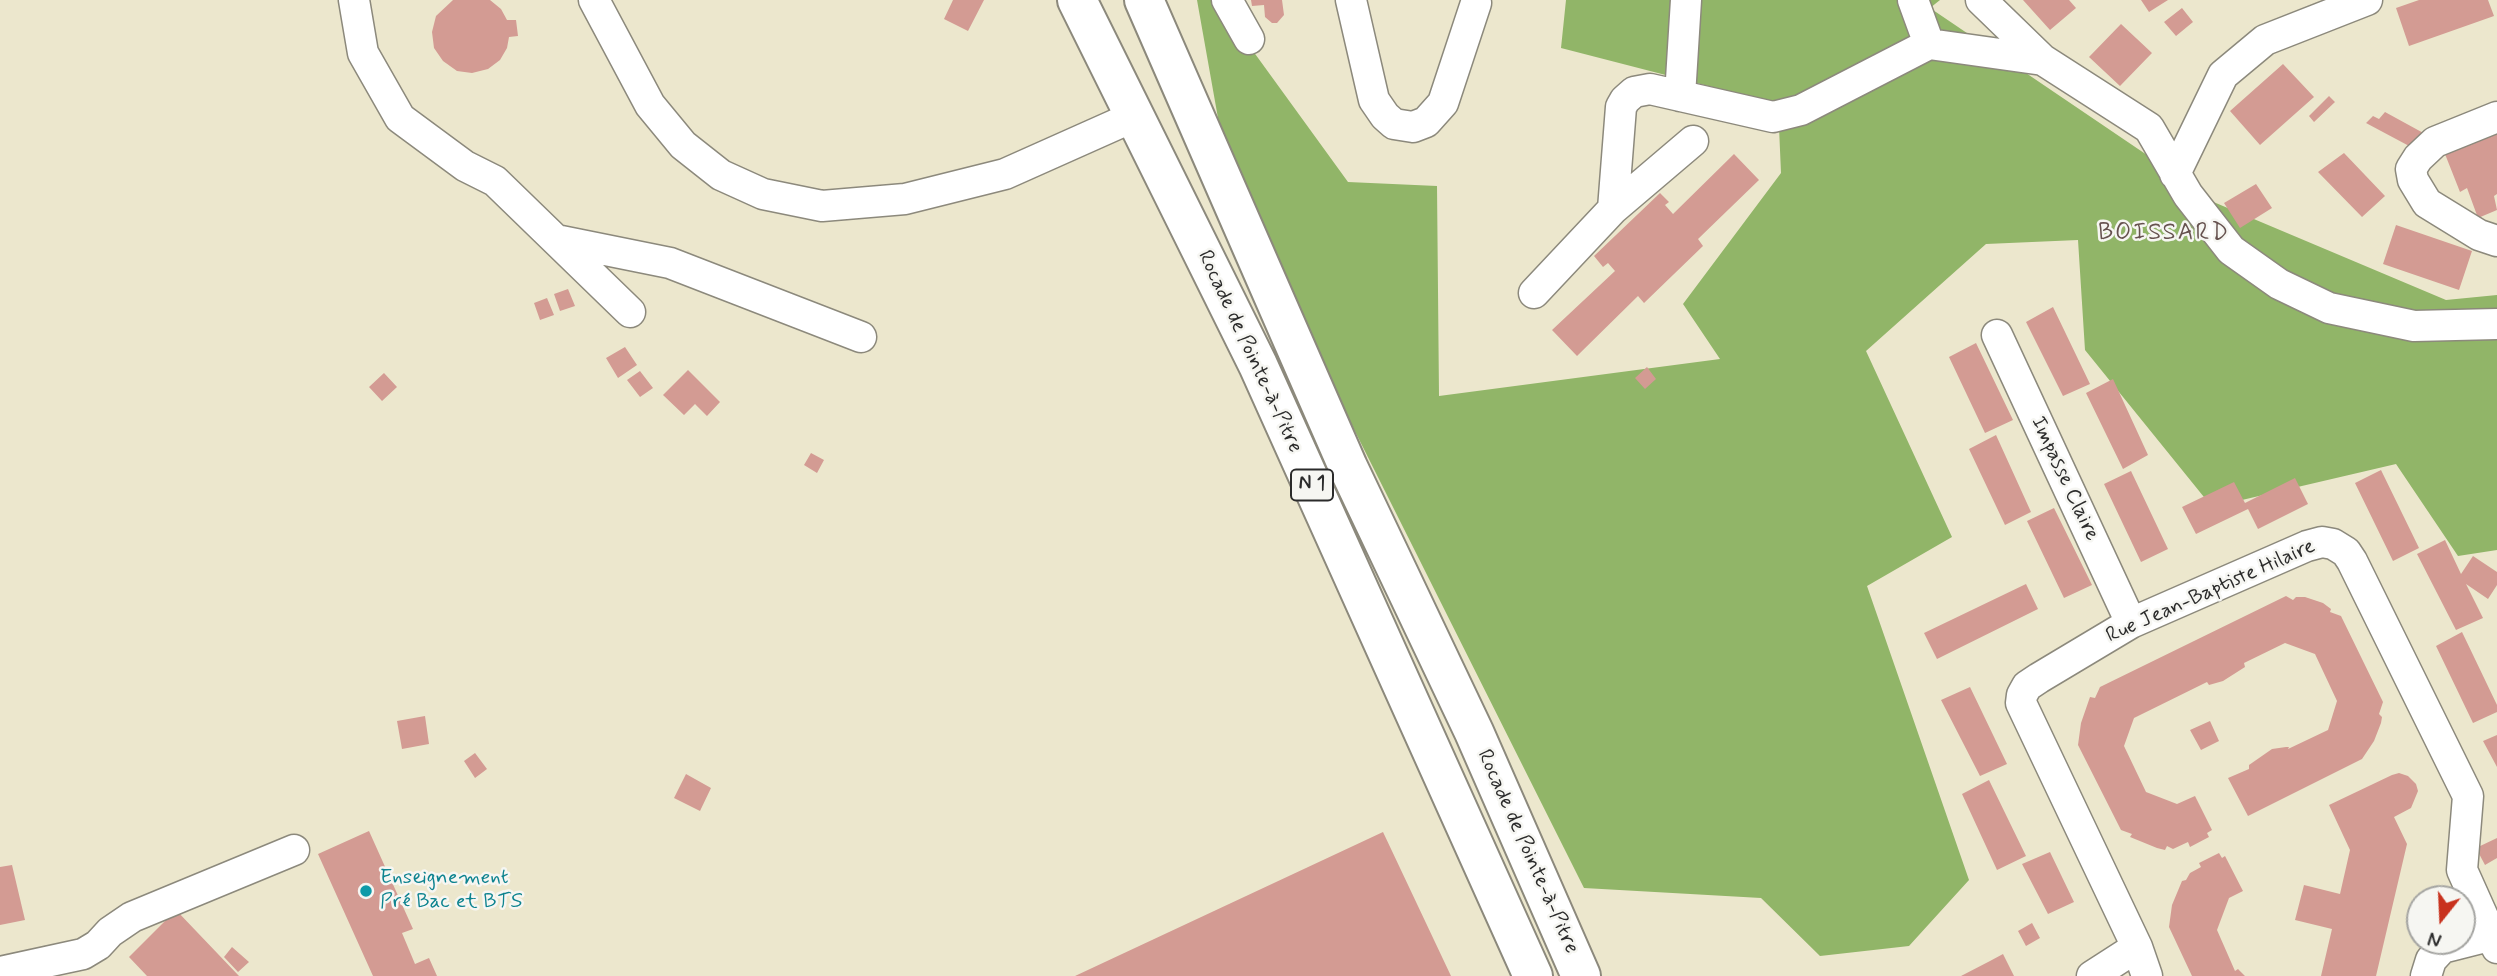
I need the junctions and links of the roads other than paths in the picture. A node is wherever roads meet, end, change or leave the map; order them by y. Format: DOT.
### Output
graph roads {
  1 [pos="354,0"];
  2 [pos="594,0"];
  3 [pos="1077,0"];
  4 [pos="1144,0"];
  5 [pos="1227,0"];
  6 [pos="1351,0"];
  7 [pos="1686,0"];
  8 [pos="1913,0"];
  9 [pos="1981,0"];
  10 [pos="2367,0"];
  11 [pos="1476,3"];
  12 [pos="1249,39"];
  13 [pos="1929,44"];
  14 [pos="2043,60"];
  15 [pos="1680,96"];
  16 [pos="1135,116"];
  17 [pos="2497,117"];
  18 [pos="1693,141"];
  19 [pos="2175,174"];
  20 [pos="1613,209"];
  21 [pos="556,240"];
  22 [pos="2497,241"];
  23 [pos="1534,293"];
  24 [pos="630,312"];
  25 [pos="2497,324"];
  26 [pos="1997,335"];
  27 [pos="861,337"];
  28 [pos="2131,623"];
  29 [pos="294,850"];
  30 [pos="2495,940"];
  31 [pos="2137,947"];
  32 [pos="0,972"];
  33 [pos="1533,976"];
  34 [pos="1581,976"];
  35 [pos="2092,976"];
  36 [pos="2147,976"];
  37 [pos="2426,976"];
  1 -- 21 [label="street"];
  2 -- 16 [label="street"];
  3 -- 16 [label="highway, Rocade de Pointe-à-Pitre / N 1"];
  4 -- 34 [label="highway, Rocade de Pointe-à-Pitre / N 1"];
  5 -- 12 [label="street"];
  6 -- 11 [label="street"];
  7 -- 15 [label="street"];
  8 -- 13 [label="street"];
  9 -- 14 [label="street"];
  10 -- 19 [label="street"];
  13 -- 14 [label="street"];
  13 -- 15 [label="street"];
  14 -- 19 [label="street"];
  15 -- 20 [label="street"];
  16 -- 33 [label="highway, Rocade de Pointe-à-Pitre / N 1"];
  17 -- 22 [label="street"];
  18 -- 20 [label="street"];
  19 -- 25 [label="street"];
  20 -- 23 [label="street"];
  21 -- 24 [label="street"];
  21 -- 27 [label="street"];
  26 -- 28 [label="street, Impasse Claire"];
  28 -- 30 [label="street, Rue Jean-Baptiste Hilaire"];
  28 -- 31 [label="street, Rue Jean-Baptiste Hilaire"];
  29 -- 32 [label="street"];
  30 -- 37 [label="street"];
  31 -- 35 [label="street"];
  31 -- 36 [label="street, Rue Jean-Baptiste Hilaire"];
}
